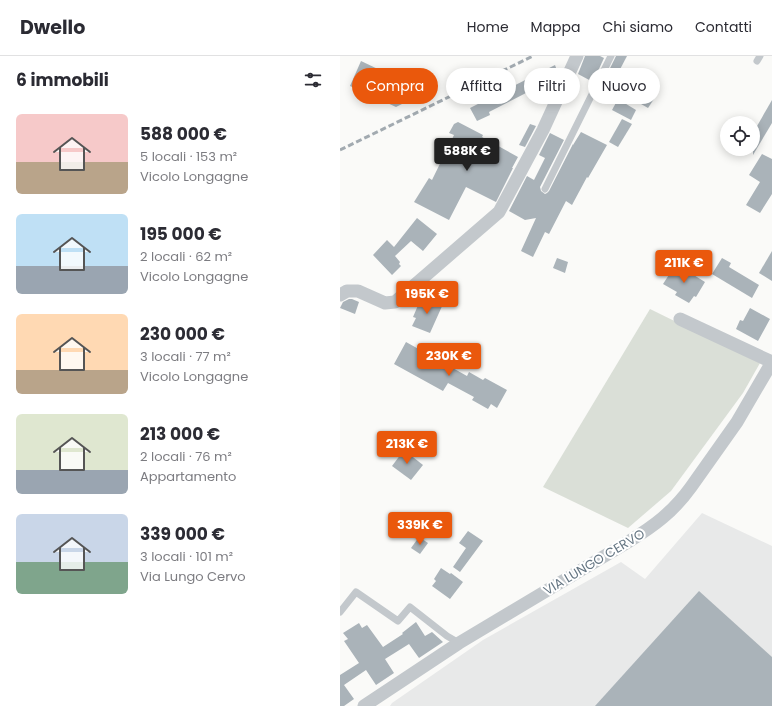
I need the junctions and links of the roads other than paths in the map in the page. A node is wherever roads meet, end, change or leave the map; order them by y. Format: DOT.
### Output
graph roads {
  1 [pos="577,56"];
  2 [pos="611,56"];
  3 [pos="545,189"];
  4 [pos="340,295"];
  5 [pos="680,318"];
  6 [pos="772,362"];
  7 [pos="340,612"];
  8 [pos="459,643"];
  9 [pos="364,706"];
  1 -- 4 [label="street"];
  2 -- 3 [label="lane"];
  5 -- 6 [label="street, VIA LUNGO CERVO"];
  6 -- 8 [label="street, VIA LUNGO CERVO"];
  7 -- 8 [label="lane"];
  8 -- 9 [label="street, VIA LUNGO CERVO"];
}
